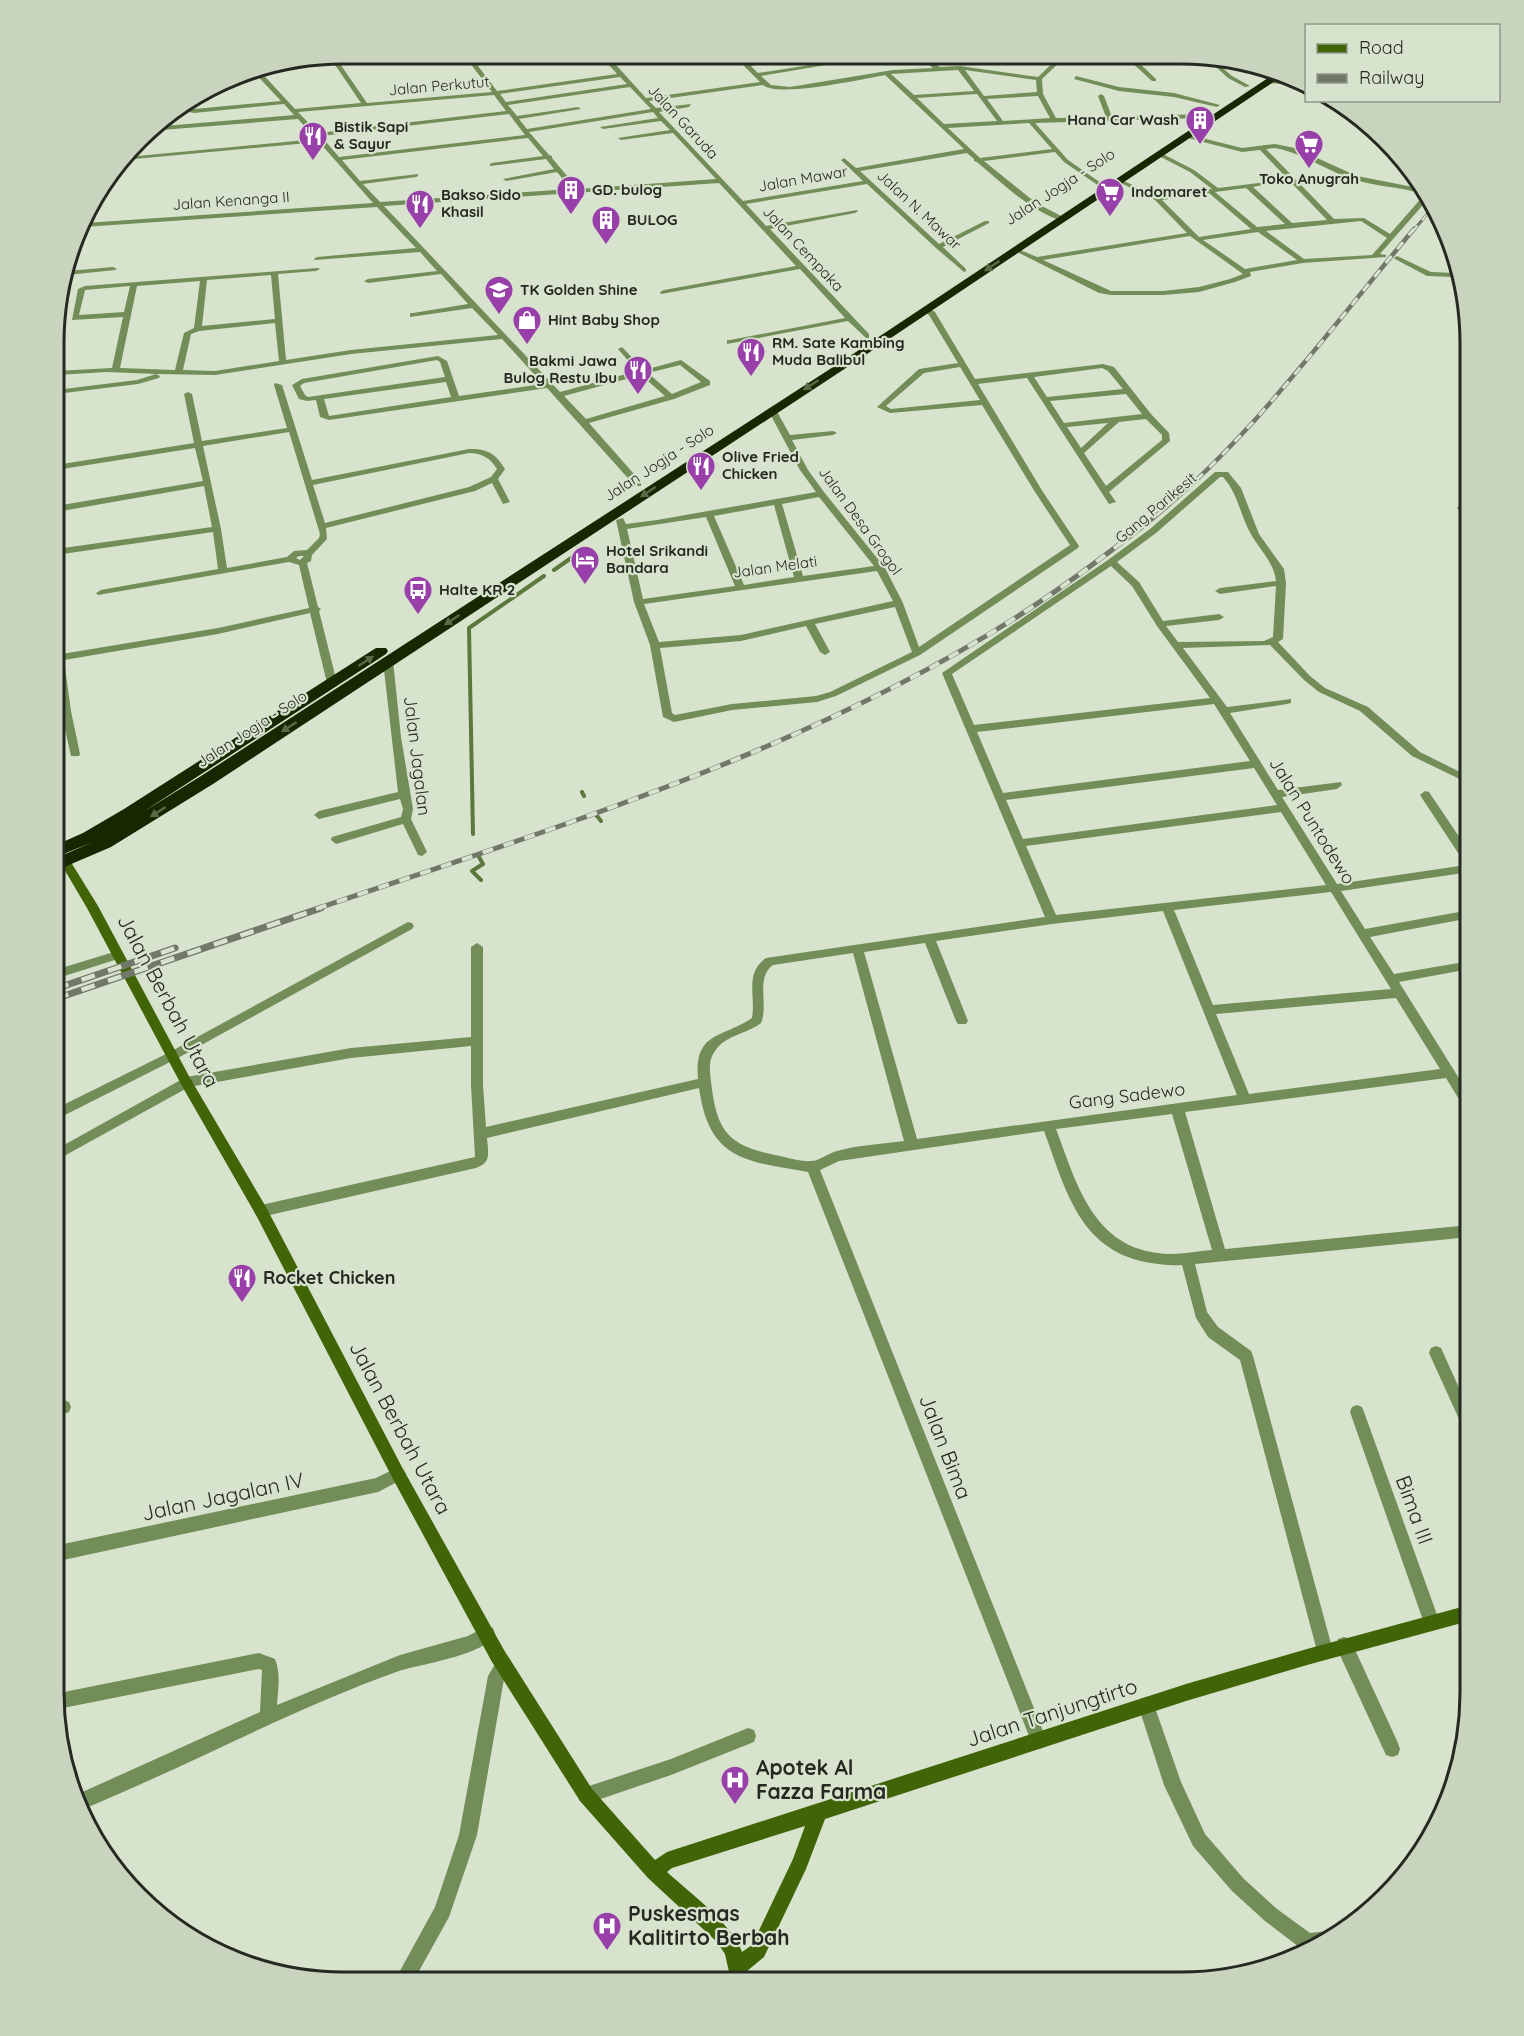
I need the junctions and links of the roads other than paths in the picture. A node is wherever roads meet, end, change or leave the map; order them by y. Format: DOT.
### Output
graph roads {
  1 [pos="338,64"];
  2 [pos="473,64"];
  3 [pos="611,64"];
  4 [pos="752,64"];
  5 [pos="931,64"];
  6 [pos="1053,64"];
  7 [pos="1101,64"];
  8 [pos="1137,64"];
  9 [pos="746,65"];
  10 [pos="823,65"];
  11 [pos="964,66"];
  12 [pos="1218,67"];
  13 [pos="938,69"];
  14 [pos="1108,69"];
  15 [pos="886,73"];
  16 [pos="621,75"];
  17 [pos="756,75"];
  18 [pos="261,77"];
  19 [pos="1041,77"];
  20 [pos="1076,78"];
  21 [pos="1268,78"];
  22 [pos="1269,78"];
  23 [pos="1154,80"];
  24 [pos="764,83"];
  25 [pos="631,85"];
  26 [pos="1248,86"];
  27 [pos="978,92"];
  28 [pos="495,93"];
  29 [pos="1040,94"];
  30 [pos="1101,96"];
  31 [pos="912,97"];
  32 [pos="982,98"];
  33 [pos="644,100"];
  34 [pos="285,102"];
  35 [pos="365,104"];
  36 [pos="506,104"];
  37 [pos="690,105"];
  38 [pos="1217,105"];
  39 [pos="578,109"];
  40 [pos="190,110"];
  41 [pos="654,111"];
  42 [pos="295,114"];
  43 [pos="514,115"];
  44 [pos="1201,116"];
  45 [pos="661,119"];
  46 [pos="1110,119"];
  47 [pos="1054,120"];
  48 [pos="1030,121"];
  49 [pos="1001,122"];
  50 [pos="942,126"];
  51 [pos="168,127"];
  52 [pos="595,128"];
  53 [pos="674,131"];
  54 [pos="527,133"];
  55 [pos="1186,136"];
  56 [pos="319,138"];
  57 [pos="621,138"];
  58 [pos="1262,148"];
  59 [pos="1056,150"];
  60 [pos="966,151"];
  61 [pos="1159,154"];
  62 [pos="136,158"];
  63 [pos="550,158"];
  64 [pos="338,159"];
  65 [pos="844,160"];
  66 [pos="976,160"];
  67 [pos="492,165"];
  68 [pos="560,170"];
  69 [pos="855,170"];
  70 [pos="416,176"];
  71 [pos="506,178"];
  72 [pos="719,181"];
  73 [pos="868,182"];
  74 [pos="1120,182"];
  75 [pos="358,183"];
  76 [pos="1265,183"];
  77 [pos="1099,184"];
  78 [pos="1248,186"];
  79 [pos="1412,189"];
  80 [pos="576,191"];
  81 [pos="1213,191"];
  82 [pos="1157,199"];
  83 [pos="1420,201"];
  84 [pos="742,203"];
  85 [pos="381,206"];
  86 [pos="855,210"];
  87 [pos="1051,215"];
  88 [pos="1063,219"];
  89 [pos="987,222"];
  90 [pos="1333,222"];
  91 [pos="91,225"];
  92 [pos="1290,225"];
  93 [pos="765,228"];
  94 [pos="1257,230"];
  95 [pos="1194,236"];
  96 [pos="1391,238"];
  97 [pos="1003,246"];
  98 [pos="938,247"];
  99 [pos="423,250"];
  100 [pos="1016,250"];
  101 [pos="1375,256"];
  102 [pos="1384,256"];
  103 [pos="429,257"];
  104 [pos="1397,258"];
  105 [pos="317,259"];
  106 [pos="1038,259"];
  107 [pos="383,261"];
  108 [pos="1303,261"];
  109 [pos="801,267"];
  110 [pos="969,267"];
  111 [pos="113,269"];
  112 [pos="316,269"];
  113 [pos="74,272"];
  114 [pos="443,272"];
  115 [pos="1247,272"];
  116 [pos="274,274"];
  117 [pos="1451,275"];
  118 [pos="204,279"];
  119 [pos="368,282"];
  120 [pos="134,285"];
  121 [pos="664,292"];
  122 [pos="475,305"];
  123 [pos="926,310"];
  124 [pos="128,314"];
  125 [pos="413,315"];
  126 [pos="849,318"];
  127 [pos="278,321"];
  128 [pos="198,329"];
  129 [pos="866,336"];
  130 [pos="504,337"];
  131 [pos="730,342"];
  132 [pos="622,349"];
  133 [pos="283,363"];
  134 [pos="962,365"];
  135 [pos="115,371"];
  136 [pos="363,371"];
  137 [pos="642,372"];
  138 [pos="64,373"];
  139 [pos="162,373"];
  140 [pos="178,373"];
  141 [pos="1029,375"];
  142 [pos="448,379"];
  143 [pos="972,382"];
  144 [pos="278,385"];
  145 [pos="550,385"];
  146 [pos="64,391"];
  147 [pos="369,391"];
  148 [pos="1128,391"];
  149 [pos="188,394"];
  150 [pos="559,395"];
  151 [pos="671,397"];
  152 [pos="320,398"];
  153 [pos="456,399"];
  154 [pos="1046,399"];
  155 [pos="984,402"];
  156 [pos="772,410"];
  157 [pos="1148,416"];
  158 [pos="1116,420"];
  159 [pos="584,422"];
  160 [pos="1064,425"];
  161 [pos="293,429"];
  162 [pos="833,433"];
  163 [pos="787,438"];
  164 [pos="200,446"];
  165 [pos="1081,452"];
  166 [pos="64,467"];
  167 [pos="494,479"];
  168 [pos="207,483"];
  169 [pos="309,483"];
  170 [pos="638,484"];
  171 [pos="1105,490"];
  172 [pos="820,494"];
  173 [pos="506,502"];
  174 [pos="777,502"];
  175 [pos="1112,502"];
  176 [pos="64,508"];
  177 [pos="709,514"];
  178 [pos="611,515"];
  179 [pos="322,526"];
  180 [pos="622,526"];
  181 [pos="217,528"];
  182 [pos="64,551"];
  183 [pos="306,558"];
  184 [pos="530,562"];
  185 [pos="1112,562"];
  186 [pos="880,568"];
  187 [pos="223,571"];
  188 [pos="799,579"];
  189 [pos="1281,583"];
  190 [pos="740,587"];
  191 [pos="1220,591"];
  192 [pos="101,593"];
  193 [pos="639,602"];
  194 [pos="898,603"];
  195 [pos="316,609"];
  196 [pos="1219,617"];
  197 [pos="809,623"];
  198 [pos="1160,624"];
  199 [pos="1272,642"];
  200 [pos="655,645"];
  201 [pos="1176,645"];
  202 [pos="825,652"];
  203 [pos="917,653"];
  204 [pos="64,656"];
  205 [pos="388,661"];
  206 [pos="332,683"];
  207 [pos="1217,700"];
  208 [pos="1287,700"];
  209 [pos="1224,711"];
  210 [pos="64,721"];
  211 [pos="971,729"];
  212 [pos="75,754"];
  213 [pos="1257,764"];
  214 [pos="1460,776"];
  215 [pos="1337,785"];
  216 [pos="404,794"];
  217 [pos="1275,794"];
  218 [pos="1425,795"];
  219 [pos="1001,797"];
  220 [pos="1284,808"];
  221 [pos="319,815"];
  222 [pos="406,819"];
  223 [pos="336,840"];
  224 [pos="1020,843"];
  225 [pos="1460,847"];
  226 [pos="64,852"];
  227 [pos="422,852"];
  228 [pos="64,853"];
  229 [pos="64,865"];
  230 [pos="1460,869"];
  231 [pos="1335,888"];
  232 [pos="1167,907"];
  233 [pos="1460,916"];
  234 [pos="1052,920"];
  235 [pos="408,926"];
  236 [pos="1362,934"];
  237 [pos="929,938"];
  238 [pos="477,947"];
  239 [pos="858,948"];
  240 [pos="117,954"];
  241 [pos="1460,967"];
  242 [pos="64,972"];
  243 [pos="1391,979"];
  244 [pos="1399,993"];
  245 [pos="1209,1010"];
  246 [pos="962,1021"];
  247 [pos="478,1041"];
  248 [pos="172,1056"];
  249 [pos="1448,1073"];
  250 [pos="186,1082"];
  251 [pos="705,1082"];
  252 [pos="1460,1092"];
  253 [pos="1245,1099"];
  254 [pos="1177,1108"];
  255 [pos="64,1110"];
  256 [pos="1048,1125"];
  257 [pos="480,1134"];
  258 [pos="912,1145"];
  259 [pos="64,1151"];
  260 [pos="813,1167"];
  261 [pos="261,1211"];
  262 [pos="1460,1232"];
  263 [pos="1220,1256"];
  264 [pos="1186,1258"];
  265 [pos="1436,1353"];
  266 [pos="1460,1404"];
  267 [pos="1357,1412"];
  268 [pos="398,1474"];
  269 [pos="64,1552"];
  270 [pos="1460,1615"];
  271 [pos="1432,1623"];
  272 [pos="487,1634"];
  273 [pos="1344,1645"];
  274 [pos="1325,1651"];
  275 [pos="504,1665"];
  276 [pos="64,1699"];
  277 [pos="1146,1705"];
  278 [pos="268,1718"];
  279 [pos="748,1736"];
  280 [pos="1039,1741"];
  281 [pos="1392,1749"];
  282 [pos="586,1795"];
  283 [pos="86,1799"];
  284 [pos="818,1814"];
  285 [pos="654,1872"];
  286 [pos="1304,1943"];
  287 [pos="409,1972"];
  288 [pos="738,1972"];
  289 [pos="741,1972"];
  1 -- 35 [label="street"];
  2 -- 28 [label="street"];
  3 -- 16 [label="street, Jalan Garuda"];
  4 -- 9 [label="street"];
  5 -- 13 [label="street"];
  6 -- 19 [label="street"];
  7 -- 14 [label="street"];
  8 -- 23 [label="street"];
  9 -- 17 [label="street"];
  10 -- 17 [label="street"];
  11 -- 13 [label="street"];
  11 -- 19 [label="street"];
  11 -- 27 [label="street"];
  12 -- 26 [label="street"];
  13 -- 15 [label="street"];
  15 -- 24 [label="street"];
  15 -- 31 [label="street"];
  16 -- 25 [label="street, Jalan Garuda"];
  16 -- 28 [label="street, Jalan Perkutut"];
  17 -- 24 [label="street"];
  18 -- 34 [label="street"];
  19 -- 29 [label="street"];
  20 -- 38 [label="street"];
  21 -- 26 [label="highway, Jalan Jogja - Solo"];
  22 -- 55 [label="highway, Jalan Jogja - Solo"];
  24 -- 33 [label="street"];
  25 -- 33 [label="street, Jalan Garuda"];
  25 -- 36 [label="street"];
  26 -- 38 [label="highway, Jalan Jogja - Solo"];
  27 -- 31 [label="street"];
  27 -- 32 [label="street"];
  28 -- 35 [label="street, Jalan Perkutut"];
  28 -- 36 [label="street"];
  29 -- 32 [label="street"];
  29 -- 47 [label="street"];
  30 -- 46 [label="street"];
  31 -- 50 [label="street"];
  32 -- 49 [label="street"];
  33 -- 41 [label="street, Jalan Garuda"];
  34 -- 40 [label="street"];
  34 -- 42 [label="street"];
  35 -- 42 [label="street, Jalan Perkutut"];
  36 -- 43 [label="street"];
  37 -- 41 [label="street"];
  38 -- 44 [label="highway, Jalan Jogja - Solo"];
  39 -- 43 [label="street"];
  41 -- 45 [label="street, Jalan Garuda"];
  41 -- 54 [label="street"];
  42 -- 51 [label="street, Jalan Perkutut"];
  42 -- 56 [label="street"];
  43 -- 54 [label="street"];
  43 -- 56 [label="street"];
  44 -- 46 [label="street"];
  44 -- 77 [label="highway, Jalan Jogja - Solo"];
  45 -- 52 [label="street"];
  45 -- 53 [label="street, Jalan Garuda"];
  46 -- 47 [label="street"];
  47 -- 48 [label="street"];
  48 -- 49 [label="street"];
  48 -- 59 [label="street"];
  49 -- 50 [label="street"];
  50 -- 60 [label="street"];
  53 -- 57 [label="street"];
  53 -- 72 [label="street, Jalan Garuda"];
  54 -- 63 [label="street"];
  54 -- 64 [label="street"];
  55 -- 58 [label="street"];
  55 -- 61 [label="highway, Jalan Jogja - Solo"];
  56 -- 62 [label="street"];
  56 -- 64 [label="street"];
  58 -- 79 [label="street"];
  58 -- 90 [label="street"];
  59 -- 66 [label="street"];
  59 -- 77 [label="street"];
  60 -- 66 [label="street"];
  60 -- 69 [label="street"];
  61 -- 74 [label="highway, Jalan Jogja - Solo"];
  61 -- 81 [label="street"];
  63 -- 67 [label="street"];
  63 -- 68 [label="street"];
  64 -- 75 [label="street"];
  65 -- 69 [label="street, Jalan N. Mawar"];
  66 -- 87 [label="street"];
  68 -- 71 [label="street"];
  68 -- 80 [label="street"];
  69 -- 73 [label="street, Jalan N. Mawar"];
  70 -- 75 [label="street"];
  72 -- 80 [label="street, Jalan Kenanga II"];
  72 -- 84 [label="street, Jalan Cempaka"];
  73 -- 84 [label="street, Jalan Mawar"];
  73 -- 98 [label="street, Jalan N. Mawar"];
  74 -- 82 [label="street"];
  74 -- 88 [label="highway, Jalan Jogja - Solo"];
  75 -- 85 [label="street"];
  76 -- 78 [label="street"];
  77 -- 87 [label="highway, Jalan Jogja - Solo"];
  78 -- 81 [label="street"];
  78 -- 92 [label="street"];
  80 -- 85 [label="street, Jalan Kenanga II"];
  81 -- 82 [label="street"];
  81 -- 94 [label="street"];
  82 -- 95 [label="street"];
  83 -- 96 [label="street"];
  84 -- 93 [label="street, Jalan Cempaka"];
  85 -- 91 [label="street, Jalan Kenanga II"];
  85 -- 99 [label="street"];
  86 -- 93 [label="street"];
  87 -- 88 [label="street"];
  87 -- 97 [label="highway, Jalan Jogja - Solo"];
  88 -- 100 [label="highway, Jalan Jogja - Solo"];
  89 -- 98 [label="street"];
  90 -- 92 [label="street"];
  90 -- 96 [label="street"];
  92 -- 94 [label="street"];
  93 -- 109 [label="street, Jalan Cempaka"];
  94 -- 95 [label="street"];
  94 -- 108 [label="street"];
  95 -- 106 [label="street"];
  95 -- 115 [label="street"];
  96 -- 101 [label="street"];
  98 -- 110 [label="street, Jalan N. Mawar"];
  99 -- 103 [label="street"];
  99 -- 105 [label="street"];
  100 -- 106 [label="street"];
  100 -- 123 [label="highway, Jalan Jogja - Solo, one-way"];
  101 -- 102 [label="street"];
  101 -- 108 [label="street"];
  103 -- 107 [label="street"];
  103 -- 114 [label="street"];
  104 -- 117 [label="street"];
  106 -- 115 [label="street"];
  108 -- 115 [label="street"];
  109 -- 121 [label="street"];
  109 -- 126 [label="street, Jalan Cempaka"];
  110 -- 129 [label="highway, Jalan Jogja - Solo"];
  111 -- 113 [label="street"];
  112 -- 116 [label="street"];
  114 -- 119 [label="street"];
  114 -- 122 [label="street"];
  116 -- 118 [label="street"];
  116 -- 127 [label="street"];
  118 -- 120 [label="street"];
  118 -- 128 [label="street"];
  120 -- 124 [label="street"];
  120 -- 124 [label="street"];
  122 -- 125 [label="street"];
  122 -- 130 [label="street"];
  123 -- 134 [label="street"];
  123 -- 156 [label="highway, Jalan Jogja - Solo, one-way"];
  124 -- 135 [label="street"];
  126 -- 129 [label="street, Jalan Cempaka"];
  126 -- 131 [label="street"];
  127 -- 128 [label="street"];
  127 -- 133 [label="street"];
  128 -- 140 [label="street"];
  129 -- 170 [label="highway, Jalan Jogja - Solo"];
  130 -- 133 [label="street"];
  130 -- 145 [label="street"];
  132 -- 137 [label="street"];
  133 -- 140 [label="street"];
  134 -- 143 [label="street"];
  134 -- 155 [label="street"];
  135 -- 138 [label="street"];
  135 -- 139 [label="street"];
  136 -- 142 [label="street"];
  136 -- 147 [label="street"];
  136 -- 152 [label="street"];
  137 -- 150 [label="street"];
  137 -- 151 [label="street"];
  137 -- 151 [label="street"];
  139 -- 140 [label="street"];
  139 -- 146 [label="street"];
  141 -- 143 [label="street"];
  141 -- 148 [label="street"];
  141 -- 154 [label="street"];
  142 -- 147 [label="street"];
  142 -- 153 [label="street"];
  143 -- 155 [label="street"];
  144 -- 161 [label="street"];
  145 -- 150 [label="street"];
  145 -- 153 [label="street"];
  147 -- 152 [label="street"];
  148 -- 154 [label="street"];
  148 -- 157 [label="street"];
  149 -- 164 [label="street"];
  150 -- 159 [label="street"];
  151 -- 159 [label="street"];
  152 -- 153 [label="street"];
  154 -- 160 [label="street"];
  155 -- 203 [label="street"];
  156 -- 163 [label="street, Jalan Desa Grogol"];
  156 -- 178 [label="highway, Jalan Jogja - Solo, one-way"];
  157 -- 158 [label="street"];
  157 -- 171 [label="street"];
  158 -- 160 [label="street"];
  158 -- 165 [label="street"];
  159 -- 170 [label="street"];
  160 -- 165 [label="street"];
  161 -- 164 [label="street"];
  161 -- 169 [label="street"];
  162 -- 163 [label="street"];
  163 -- 172 [label="street, Jalan Desa Grogol"];
  164 -- 166 [label="street"];
  164 -- 168 [label="street"];
  165 -- 171 [label="street"];
  167 -- 169 [label="street"];
  167 -- 173 [label="street"];
  167 -- 179 [label="street"];
  168 -- 176 [label="street"];
  168 -- 181 [label="street"];
  169 -- 179 [label="street"];
  170 -- 184 [label="highway, Jalan Jogja - Solo"];
  171 -- 175 [label="street"];
  172 -- 174 [label="street"];
  172 -- 186 [label="street, Jalan Desa Grogol"];
  174 -- 177 [label="street"];
  174 -- 188 [label="street"];
  177 -- 180 [label="street"];
  177 -- 190 [label="street"];
  178 -- 180 [label="street"];
  178 -- 184 [label="highway, Jalan Jogja - Solo"];
  179 -- 183 [label="street"];
  180 -- 193 [label="street"];
  181 -- 182 [label="street"];
  181 -- 187 [label="street"];
  183 -- 187 [label="street"];
  183 -- 195 [label="street"];
  184 -- 205 [label="highway, Jalan Jogja - Solo, one-way"];
  206 -- 184 [label="highway, Jalan Jogja - Solo, one-way"];
  185 -- 189 [label="street, Gang Parikesit"];
  185 -- 198 [label="street, Jalan Puntodewo"];
  185 -- 211 [label="street, Gang Parikesit"];
  186 -- 188 [label="street, Jalan Melati"];
  186 -- 194 [label="street, Jalan Desa Grogol"];
  187 -- 192 [label="street"];
  188 -- 190 [label="street, Jalan Melati"];
  189 -- 191 [label="street"];
  189 -- 199 [label="street"];
  190 -- 193 [label="street, Jalan Melati"];
  193 -- 200 [label="street"];
  194 -- 197 [label="street"];
  194 -- 203 [label="street, Jalan Desa Grogol"];
  195 -- 204 [label="street"];
  195 -- 206 [label="street"];
  196 -- 198 [label="street"];
  197 -- 200 [label="street"];
  197 -- 202 [label="street"];
  198 -- 201 [label="street, Jalan Puntodewo"];
  199 -- 201 [label="street"];
  199 -- 214 [label="street"];
  200 -- 203 [label="street"];
  201 -- 207 [label="street, Jalan Puntodewo"];
  205 -- 216 [label="street, Jalan Jagalan"];
  205 -- 228 [label="highway, Jalan Jogja - Solo, one-way"];
  206 -- 226 [label="highway, Jalan Jogja - Solo"];
  207 -- 209 [label="street, Jalan Puntodewo"];
  207 -- 211 [label="street"];
  208 -- 209 [label="street"];
  209 -- 213 [label="street, Jalan Puntodewo"];
  210 -- 212 [label="street"];
  211 -- 219 [label="street"];
  213 -- 217 [label="street, Jalan Puntodewo"];
  213 -- 219 [label="street"];
  215 -- 217 [label="street"];
  216 -- 221 [label="street"];
  216 -- 222 [label="street, Jalan Jagalan"];
  217 -- 220 [label="street, Jalan Puntodewo"];
  218 -- 225 [label="street"];
  219 -- 224 [label="street"];
  220 -- 224 [label="street"];
  220 -- 231 [label="street, Jalan Puntodewo"];
  222 -- 223 [label="street"];
  222 -- 227 [label="street, Jalan Jagalan"];
  224 -- 234 [label="street"];
  229 -- 240 [label="main road, Jalan Berbah Utara"];
  230 -- 231 [label="street"];
  231 -- 232 [label="street"];
  231 -- 236 [label="street, Jalan Puntodewo"];
  232 -- 234 [label="street"];
  232 -- 245 [label="street"];
  233 -- 236 [label="street"];
  234 -- 237 [label="street"];
  235 -- 248 [label="street"];
  236 -- 243 [label="street, Jalan Puntodewo"];
  237 -- 239 [label="street"];
  237 -- 246 [label="street"];
  238 -- 247 [label="street"];
  239 -- 251 [label="street"];
  239 -- 258 [label="street"];
  240 -- 242 [label="street"];
  240 -- 248 [label="main road, Jalan Berbah Utara"];
  241 -- 243 [label="street"];
  243 -- 244 [label="street, Jalan Puntodewo"];
  244 -- 245 [label="street"];
  244 -- 249 [label="street, Jalan Puntodewo"];
  245 -- 253 [label="street"];
  247 -- 250 [label="street"];
  247 -- 257 [label="street"];
  248 -- 250 [label="main road, Jalan Berbah Utara"];
  248 -- 255 [label="street"];
  249 -- 252 [label="street, Jalan Puntodewo"];
  249 -- 253 [label="street, Gang Sadewo"];
  250 -- 259 [label="street"];
  250 -- 261 [label="main road, Jalan Berbah Utara"];
  251 -- 257 [label="street"];
  251 -- 260 [label="street"];
  253 -- 254 [label="street, Gang Sadewo"];
  254 -- 256 [label="street, Gang Sadewo"];
  254 -- 263 [label="street"];
  256 -- 258 [label="street, Gang Sadewo"];
  256 -- 264 [label="street"];
  257 -- 261 [label="street"];
  258 -- 260 [label="street, Gang Sadewo"];
  260 -- 280 [label="street, Jalan Bima"];
  261 -- 268 [label="main road, Jalan Berbah Utara"];
  262 -- 263 [label="street"];
  263 -- 264 [label="street"];
  264 -- 274 [label="street"];
  265 -- 266 [label="street"];
  267 -- 271 [label="street, Bima III"];
  268 -- 269 [label="street, Jalan Jagalan IV"];
  268 -- 272 [label="main road, Jalan Berbah Utara"];
  270 -- 271 [label="main road, Jalan Tanjungtirto"];
  271 -- 273 [label="main road, Jalan Tanjungtirto"];
  272 -- 275 [label="main road, Jalan Berbah Utara"];
  272 -- 278 [label="street"];
  273 -- 274 [label="main road, Jalan Tanjungtirto"];
  273 -- 281 [label="street"];
  274 -- 277 [label="main road, Jalan Tanjungtirto"];
  275 -- 282 [label="main road, Jalan Berbah Utara"];
  275 -- 287 [label="street"];
  276 -- 278 [label="street"];
  277 -- 280 [label="main road, Jalan Tanjungtirto"];
  277 -- 286 [label="street"];
  278 -- 283 [label="street"];
  279 -- 282 [label="street"];
  280 -- 284 [label="main road, Jalan Tanjungtirto"];
  282 -- 285 [label="main road, Jalan Berbah Utara"];
  284 -- 285 [label="main road, Jalan Tanjungtirto"];
  284 -- 289 [label="main road"];
  285 -- 288 [label="main road, Jalan Berbah Utara"];
}
